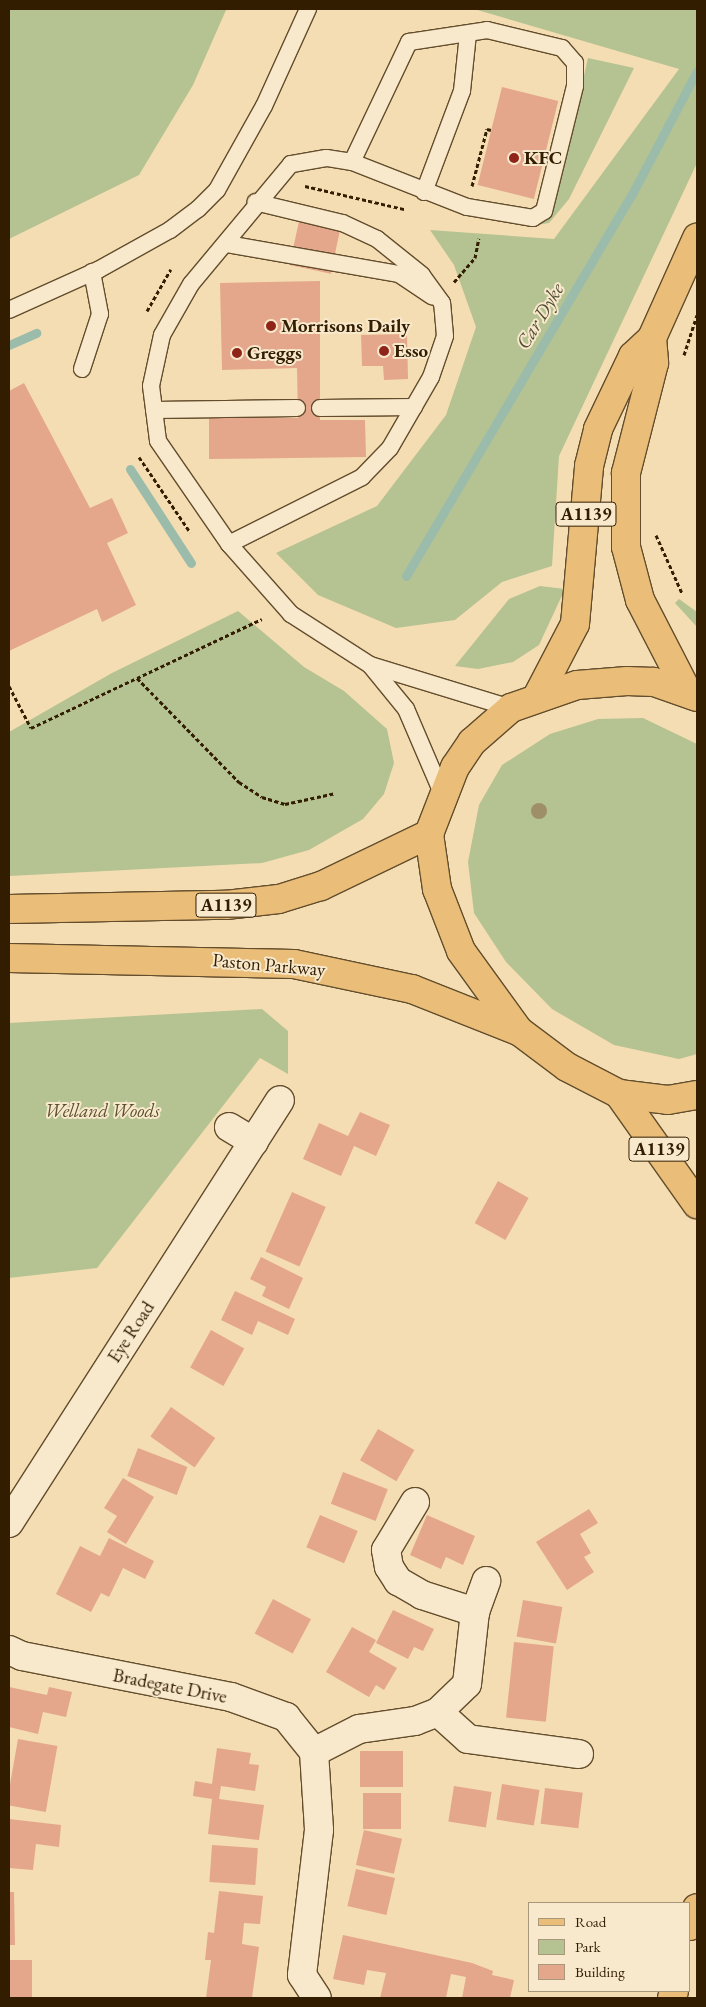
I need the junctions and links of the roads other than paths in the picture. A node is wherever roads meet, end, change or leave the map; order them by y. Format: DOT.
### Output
graph roads {
  1 [pos="308,9"];
  2 [pos="468,34"];
  3 [pos="352,162"];
  4 [pos="424,192"];
  5 [pos="255,202"];
  6 [pos="697,238"];
  7 [pos="227,244"];
  8 [pos="92,272"];
  9 [pos="441,301"];
  10 [pos="9,310"];
  11 [pos="652,338"];
  12 [pos="82,369"];
  13 [pos="414,407"];
  14 [pos="297,408"];
  15 [pos="320,408"];
  16 [pos="154,410"];
  17 [pos="229,544"];
  18 [pos="370,665"];
  19 [pos="693,695"];
  20 [pos="537,697"];
  21 [pos="511,708"];
  22 [pos="442,793"];
  23 [pos="429,834"];
  24 [pos="9,909"];
  25 [pos="9,958"];
  26 [pos="519,1031"];
  27 [pos="619,1094"];
  28 [pos="697,1095"];
  29 [pos="280,1100"];
  30 [pos="229,1127"];
  31 [pos="254,1142"];
  32 [pos="697,1204"];
  33 [pos="415,1502"];
  34 [pos="9,1523"];
  35 [pos="486,1581"];
  36 [pos="475,1612"];
  37 [pos="9,1650"];
  38 [pos="438,1712"];
  39 [pos="314,1752"];
  40 [pos="580,1754"];
  41 [pos="697,1908"];
  42 [pos="691,1923"];
  43 [pos="318,1998"];
  1 -- 8 [label="lane"];
  2 -- 3 [label="lane"];
  2 -- 4 [label="lane"];
  2 -- 4 [label="lane"];
  3 -- 4 [label="lane"];
  3 -- 5 [label="lane"];
  5 -- 7 [label="lane"];
  5 -- 9 [label="lane"];
  6 -- 11 [label="main road, A1139"];
  7 -- 9 [label="lane"];
  7 -- 16 [label="lane"];
  8 -- 10 [label="lane"];
  8 -- 12 [label="lane"];
  9 -- 13 [label="lane"];
  11 -- 19 [label="main road, A1139"];
  11 -- 20 [label="main road, A1139"];
  13 -- 15 [label="lane"];
  13 -- 17 [label="lane"];
  14 -- 16 [label="lane"];
  16 -- 17 [label="lane"];
  17 -- 18 [label="lane"];
  18 -- 21 [label="lane"];
  18 -- 22 [label="lane"];
  19 -- 20 [label="main road"];
  20 -- 21 [label="main road"];
  21 -- 22 [label="main road"];
  22 -- 23 [label="main road"];
  23 -- 24 [label="main road, A1139"];
  23 -- 26 [label="main road"];
  25 -- 26 [label="main road, Paston Parkway"];
  26 -- 27 [label="main road"];
  27 -- 28 [label="main road"];
  27 -- 32 [label="main road, A1139"];
  29 -- 31 [label="street, Eye Road"];
  30 -- 31 [label="street"];
  31 -- 34 [label="street, Eye Road"];
  33 -- 36 [label="street"];
  35 -- 36 [label="street"];
  36 -- 38 [label="street"];
  37 -- 39 [label="street, Bradegate Drive"];
  38 -- 39 [label="street"];
  38 -- 40 [label="street"];
  39 -- 43 [label="street"];
  41 -- 42 [label="main road"];
}
